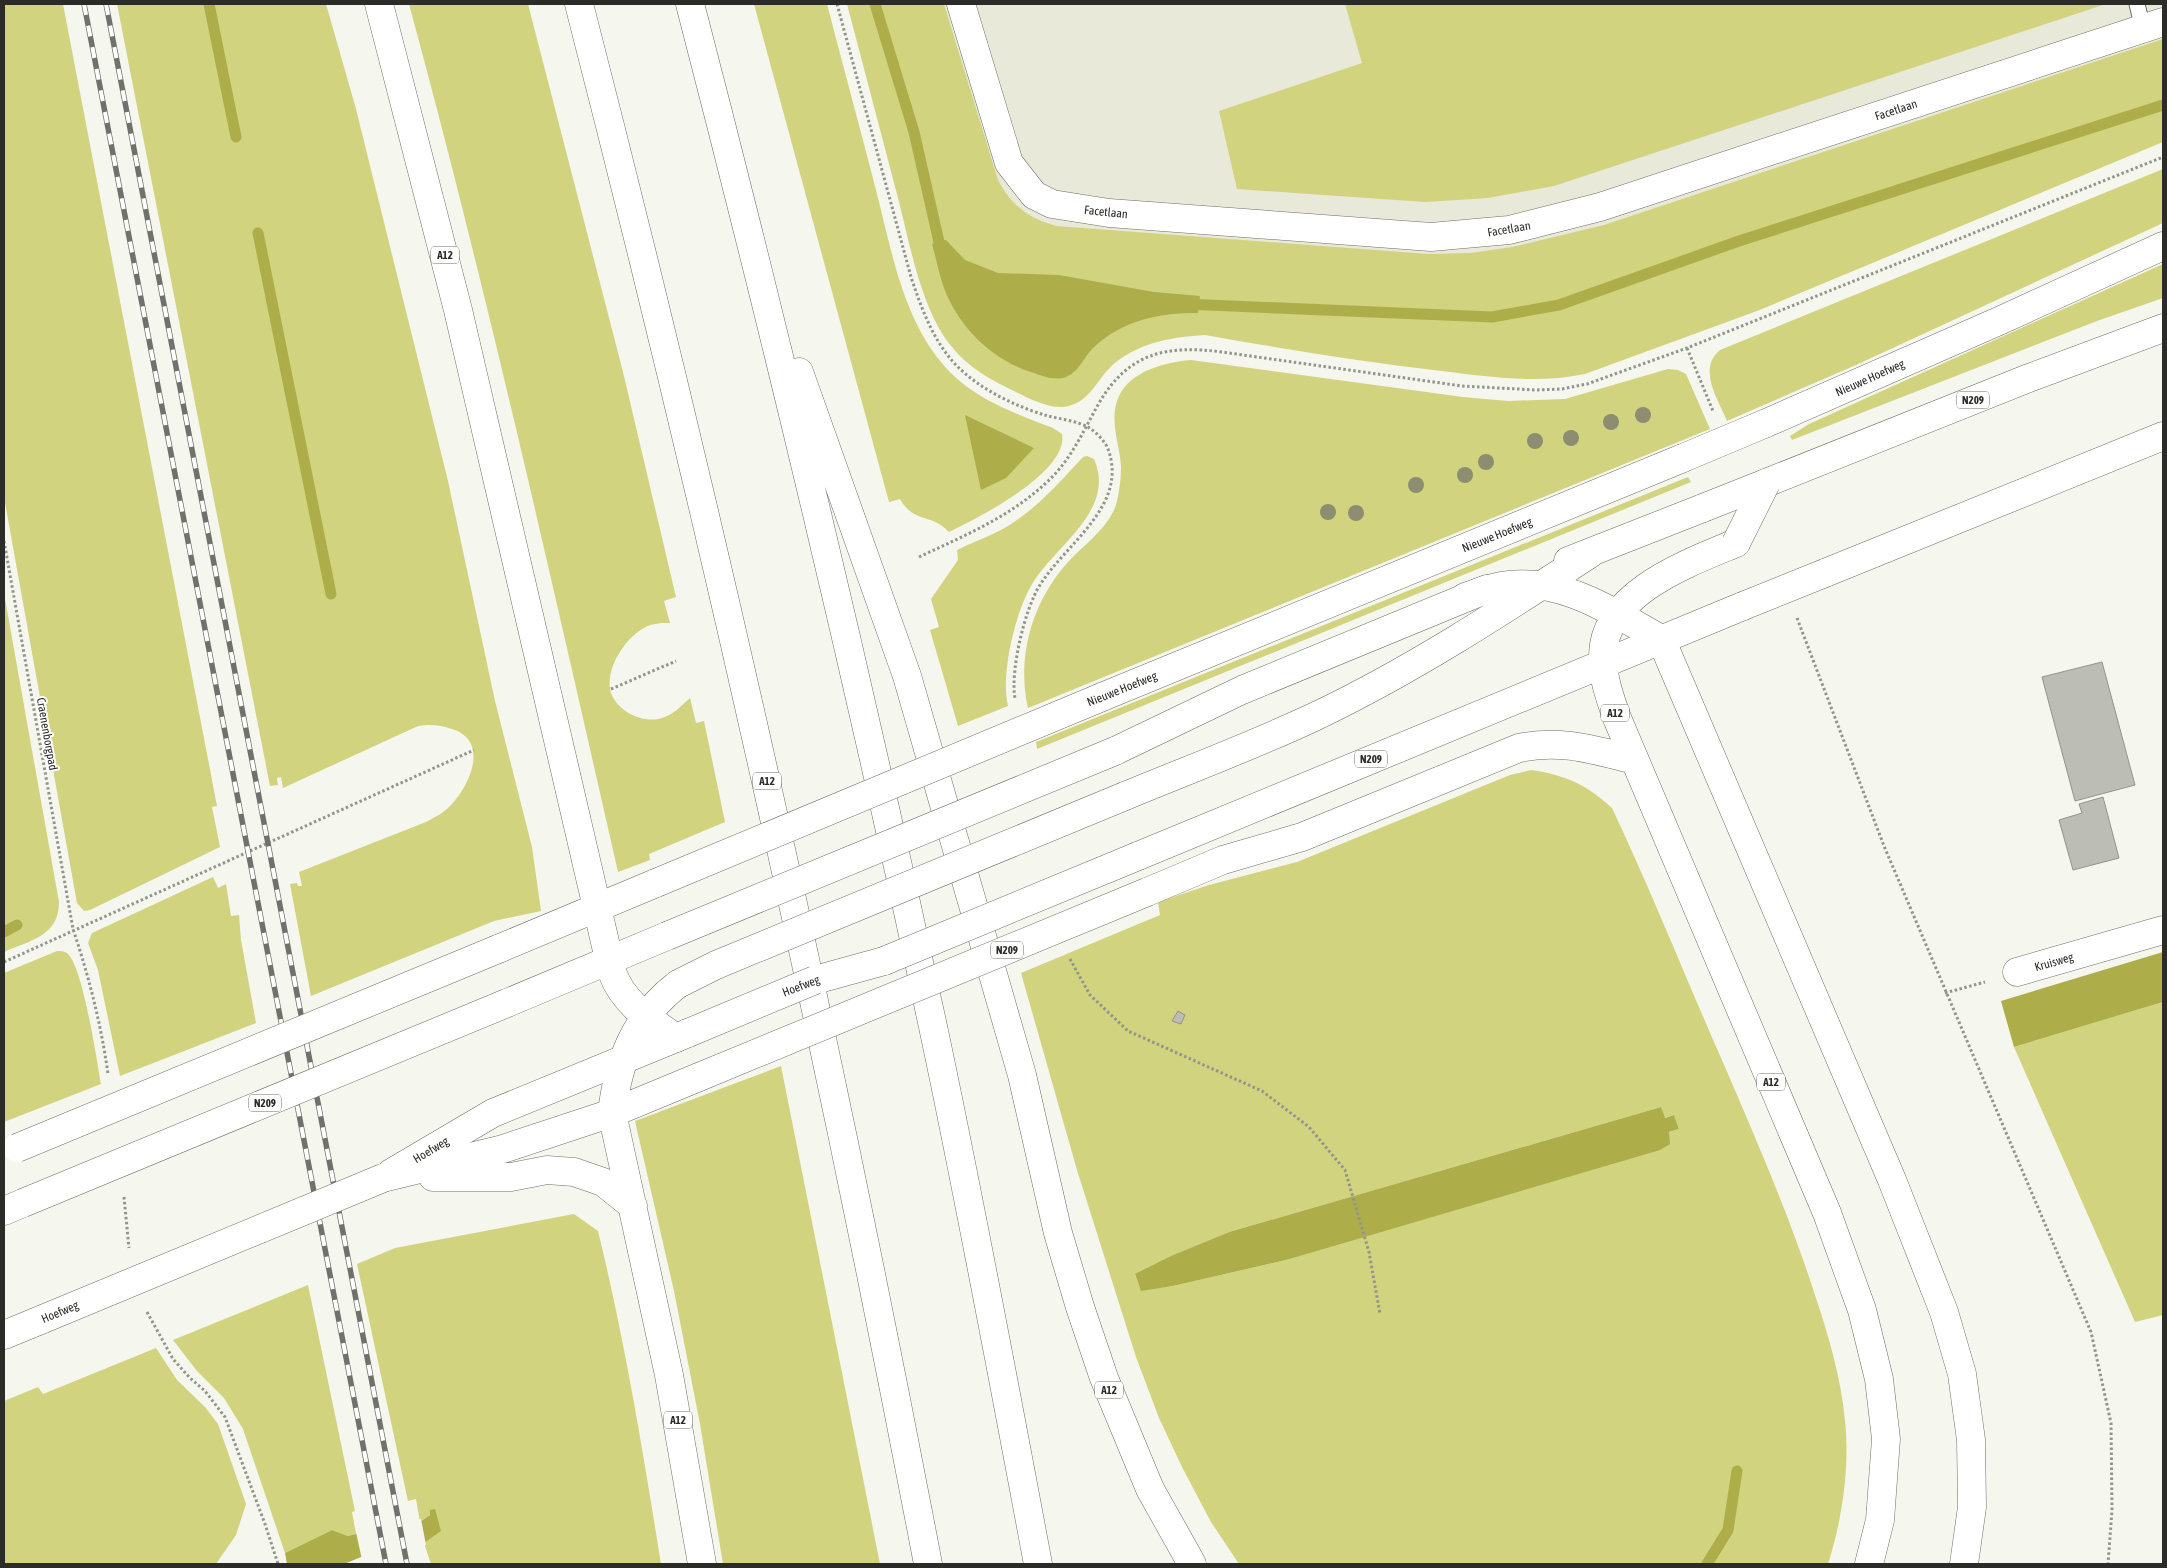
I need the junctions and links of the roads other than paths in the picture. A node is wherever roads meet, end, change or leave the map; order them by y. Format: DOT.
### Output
graph roads {
  1 [pos="379,4"];
  2 [pos="579,4"];
  3 [pos="690,4"];
  4 [pos="961,4"];
  5 [pos="2148,18"];
  6 [pos="750,236"];
  7 [pos="2163,246"];
  8 [pos="2163,328"];
  9 [pos="2163,436"];
  10 [pos="1775,479"];
  11 [pos="1591,554"];
  12 [pos="1542,586"];
  13 [pos="1465,597"];
  14 [pos="1617,615"];
  15 [pos="1661,639"];
  16 [pos="1603,664"];
  17 [pos="1635,760"];
  18 [pos="596,908"];
  19 [pos="2163,930"];
  20 [pos="609,961"];
  21 [pos="2017,972"];
  22 [pos="645,1016"];
  23 [pos="682,1036"];
  24 [pos="623,1060"];
  25 [pos="612,1113"];
  26 [pos="10,1151"];
  27 [pos="383,1178"];
  28 [pos="633,1206"];
  29 [pos="13,1207"];
  30 [pos="4,1335"];
  31 [pos="702,1564"];
  32 [pos="928,1564"];
  33 [pos="1038,1564"];
  34 [pos="1192,1564"];
  35 [pos="1869,1564"];
  36 [pos="1964,1564"];
  1 -- 18 [label="main road, A12"];
  2 -- 32 [label="main road, A12"];
  3 -- 6 [label="main road, A12"];
  4 -- 5 [label="main road, Facetlaan"];
  6 -- 33 [label="main road, A12"];
  6 -- 34 [label="main road, A12"];
  7 -- 18 [label="main road, Nieuwe Hoefweg, bridge"];
  8 -- 10 [label="main road, N209"];
  9 -- 15 [label="main road, N209, bridge"];
  10 -- 11 [label="main road, N209, bridge"];
  10 -- 14 [label="main road, bridge"];
  11 -- 12 [label="main road, N209"];
  11 -- 13 [label="main road, N209"];
  12 -- 13 [label="main road, N209"];
  12 -- 14 [label="main road, N209"];
  12 -- 22 [label="main road, N209, bridge"];
  13 -- 20 [label="main road, N209, bridge"];
  14 -- 15 [label="main road, N209"];
  14 -- 16 [label="main road"];
  15 -- 16 [label="main road, N209"];
  15 -- 36 [label="main road"];
  16 -- 17 [label="main road, A12"];
  16 -- 23 [label="main road, Hoefweg / N209, bridge"];
  17 -- 25 [label="main road, N209, bridge"];
  17 -- 35 [label="main road, A12"];
  18 -- 20 [label="main road"];
  18 -- 26 [label="main road, bridge"];
  19 -- 21 [label="main road, Kruisweg"];
  20 -- 22 [label="main road"];
  20 -- 29 [label="main road, N209, bridge"];
  22 -- 23 [label="main road"];
  22 -- 24 [label="main road, N209"];
  23 -- 24 [label="main road, Hoefweg / N209"];
  24 -- 25 [label="main road, N209"];
  24 -- 27 [label="main road, Hoefweg / N209"];
  25 -- 27 [label="main road, N209"];
  25 -- 28 [label="main road, A12"];
  27 -- 28 [label="main road, N209"];
  27 -- 30 [label="main road, Hoefweg / N209, bridge"];
  28 -- 31 [label="main road, A12"];
}
